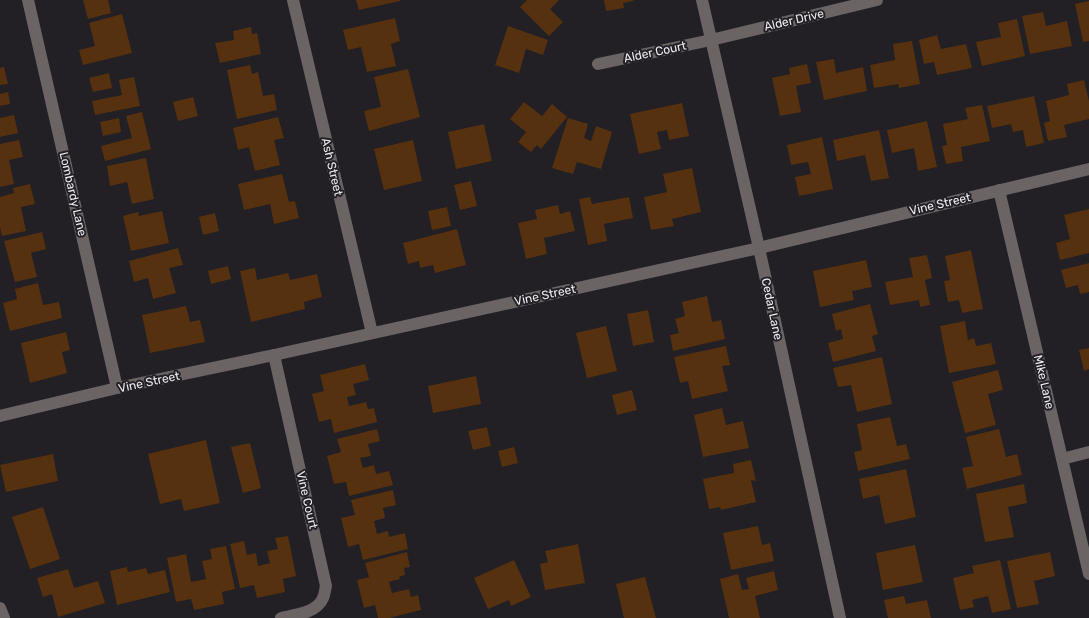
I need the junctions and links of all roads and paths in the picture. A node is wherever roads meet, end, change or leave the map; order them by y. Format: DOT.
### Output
graph roads {
  1 [pos="28,0"];
  2 [pos="293,0"];
  3 [pos="702,0"];
  4 [pos="877,0"];
  5 [pos="711,40"];
  6 [pos="598,64"];
  7 [pos="1089,169"];
  8 [pos="999,190"];
  9 [pos="759,248"];
  10 [pos="372,333"];
  11 [pos="274,355"];
  12 [pos="117,388"];
  13 [pos="0,416"];
  14 [pos="1089,452"];
  15 [pos="1062,458"];
  16 [pos="1089,574"];
  17 [pos="0,608"];
  18 [pos="4,618"];
  19 [pos="280,618"];
  20 [pos="840,618"];
  1 -- 12 [label="street, Lombardy Lane"];
  2 -- 10 [label="street, Ash Street"];
  3 -- 5 [label="street, Cedar Lane"];
  4 -- 5 [label="street, Alder Drive"];
  5 -- 6 [label="street, Alder Court"];
  5 -- 9 [label="street, Cedar Lane"];
  7 -- 8 [label="street, Vine Street"];
  8 -- 9 [label="street, Vine Street"];
  8 -- 15 [label="street, Mike Lane"];
  9 -- 10 [label="street, Vine Street"];
  9 -- 20 [label="street, Cedar Lane"];
  10 -- 11 [label="street, Vine Street"];
  11 -- 12 [label="street, Vine Street"];
  11 -- 19 [label="street, Vine Court"];
  12 -- 13 [label="street, Vine Street"];
  14 -- 15 [label="street"];
  15 -- 16 [label="street, Mike Lane"];
  17 -- 18 [label="street"];
}
